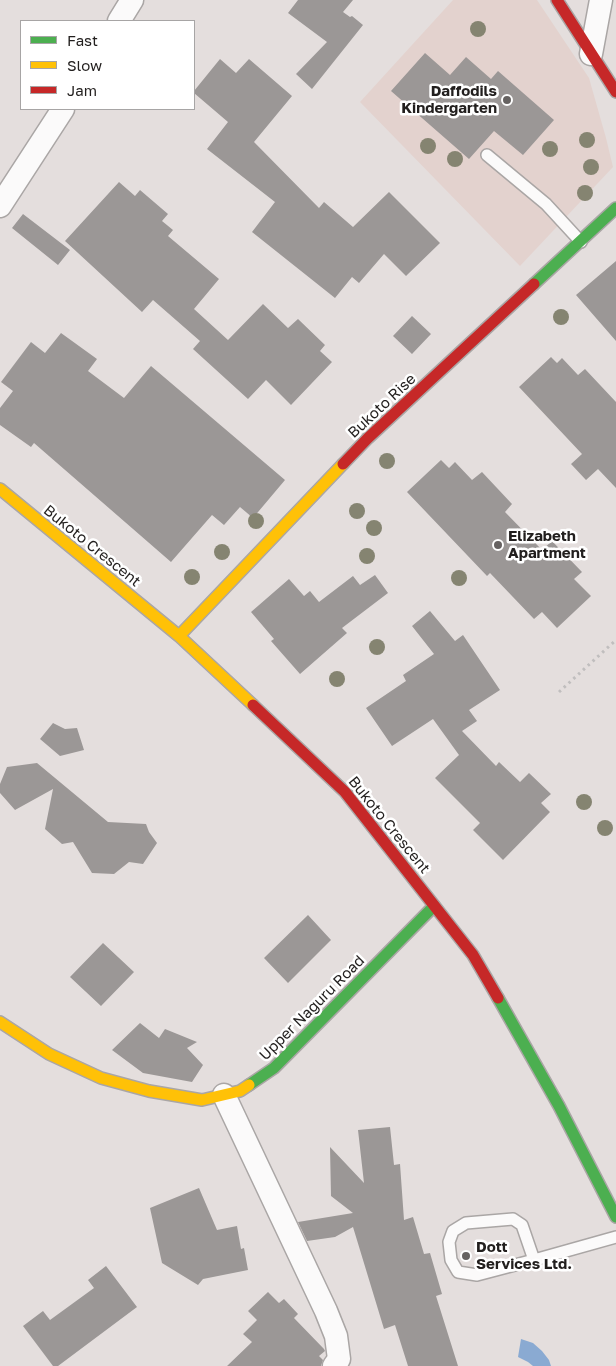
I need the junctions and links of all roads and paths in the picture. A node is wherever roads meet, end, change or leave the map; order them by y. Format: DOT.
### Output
graph roads {
  1 [pos="132,0"];
  2 [pos="557,0"];
  3 [pos="601,0"];
  4 [pos="120,20"];
  5 [pos="591,54"];
  6 [pos="616,92"];
  7 [pos="62,110"];
  8 [pos="487,155"];
  9 [pos="0,206"];
  10 [pos="616,208"];
  11 [pos="581,242"];
  12 [pos="0,489"];
  13 [pos="178,636"];
  14 [pos="616,640"];
  15 [pos="559,692"];
  16 [pos="434,906"];
  17 [pos="0,1022"];
  18 [pos="224,1095"];
  19 [pos="616,1216"];
  20 [pos="616,1237"];
  21 [pos="534,1260"];
  22 [pos="334,1366"];
  1 -- 4 [label="street"];
  2 -- 5 [label="street"];
  3 -- 5 [label="street"];
  5 -- 6 [label="street"];
  7 -- 9 [label="street"];
  8 -- 11 [label="lane"];
  10 -- 11 [label="street, Bukoto Rise"];
  11 -- 13 [label="street, Bukoto Rise"];
  12 -- 13 [label="street, Bukoto Crescent"];
  13 -- 16 [label="street, Bukoto Crescent"];
  14 -- 15 [label="path"];
  16 -- 18 [label="street, Upper Naguru Road"];
  16 -- 19 [label="street, Bukoto Crescent"];
  17 -- 18 [label="street, Upper Naguru Road"];
  18 -- 22 [label="street"];
  20 -- 21 [label="lane"];
  21 -- 21 [label="lane"];
}
